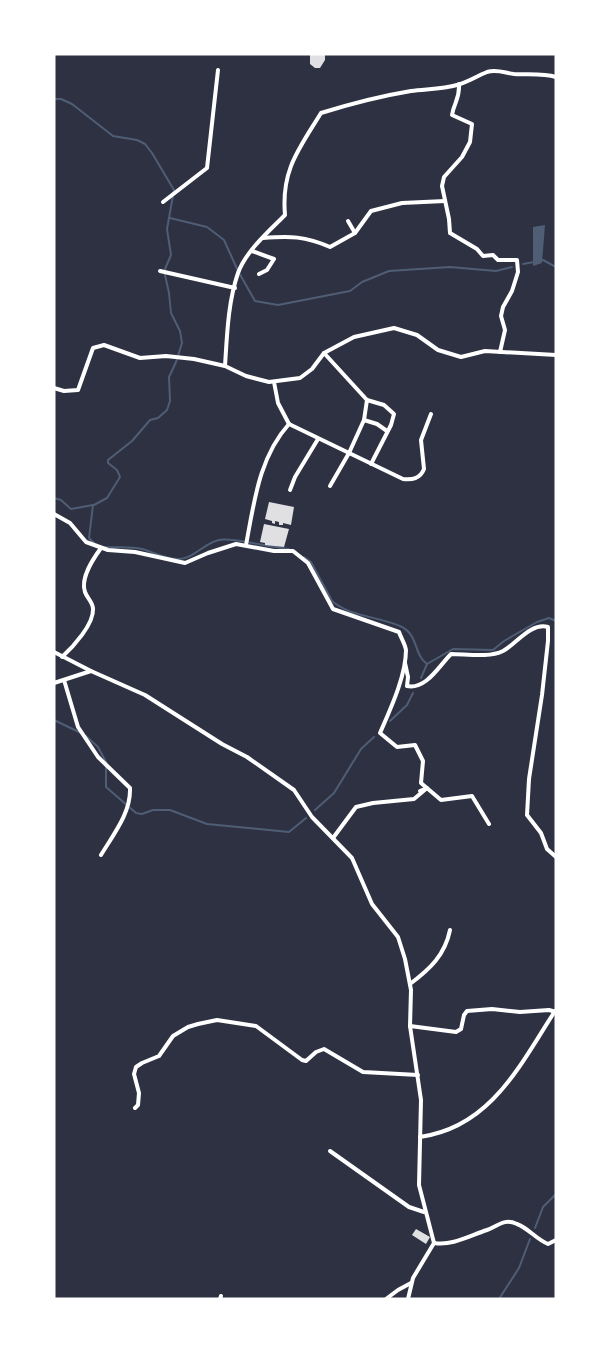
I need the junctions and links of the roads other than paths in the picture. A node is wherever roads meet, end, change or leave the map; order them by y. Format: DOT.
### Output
graph roads {
  1 [pos="218,70"];
  2 [pos="556,77"];
  3 [pos="459,84"];
  4 [pos="445,201"];
  5 [pos="163,202"];
  6 [pos="348,221"];
  7 [pos="355,233"];
  8 [pos="263,238"];
  9 [pos="252,251"];
  10 [pos="160,271"];
  11 [pos="259,274"];
  12 [pos="235,288"];
  13 [pos="500,352"];
  14 [pos="324,353"];
  15 [pos="556,355"];
  16 [pos="225,366"];
  17 [pos="274,382"];
  18 [pos="54,388"];
  19 [pos="367,400"];
  20 [pos="432,414"];
  21 [pos="364,420"];
  22 [pos="289,424"];
  23 [pos="387,430"];
  24 [pos="318,439"];
  25 [pos="349,453"];
  26 [pos="372,464"];
  27 [pos="330,486"];
  28 [pos="290,490"];
  29 [pos="54,514"];
  30 [pos="246,545"];
  31 [pos="101,548"];
  32 [pos="54,652"];
  33 [pos="62,657"];
  34 [pos="405,662"];
  35 [pos="91,671"];
  36 [pos="64,680"];
  37 [pos="54,683"];
  38 [pos="427,788"];
  39 [pos="420,791"];
  40 [pos="489,824"];
  41 [pos="333,838"];
  42 [pos="101,855"];
  43 [pos="556,857"];
  44 [pos="450,930"];
  45 [pos="410,984"];
  46 [pos="556,1012"];
  47 [pos="410,1026"];
  48 [pos="418,1075"];
  49 [pos="135,1108"];
  50 [pos="420,1137"];
  51 [pos="330,1151"];
  52 [pos="424,1212"];
  53 [pos="556,1240"];
  54 [pos="434,1243"];
  55 [pos="412,1283"];
  56 [pos="386,1299"];
  57 [pos="408,1299"];
  1 -- 5 [label="street"];
  2 -- 3 [label="street"];
  3 -- 4 [label="street"];
  3 -- 8 [label="street"];
  4 -- 7 [label="street"];
  4 -- 13 [label="street"];
  6 -- 7 [label="street"];
  7 -- 8 [label="street"];
  8 -- 9 [label="street"];
  9 -- 11 [label="street"];
  9 -- 12 [label="street"];
  10 -- 12 [label="street"];
  12 -- 16 [label="street"];
  13 -- 14 [label="street"];
  13 -- 15 [label="street"];
  14 -- 17 [label="street"];
  14 -- 19 [label="street"];
  16 -- 17 [label="street"];
  16 -- 18 [label="street"];
  17 -- 22 [label="street"];
  19 -- 21 [label="street"];
  19 -- 23 [label="street"];
  20 -- 26 [label="street"];
  21 -- 23 [label="street"];
  21 -- 25 [label="street"];
  22 -- 24 [label="street"];
  22 -- 30 [label="street"];
  23 -- 26 [label="street"];
  24 -- 25 [label="street"];
  24 -- 28 [label="street"];
  25 -- 26 [label="street"];
  25 -- 27 [label="street"];
  29 -- 31 [label="street"];
  30 -- 31 [label="street"];
  30 -- 34 [label="street"];
  31 -- 33 [label="street"];
  32 -- 33 [label="street"];
  33 -- 35 [label="street"];
  34 -- 38 [label="street"];
  34 -- 43 [label="street"];
  35 -- 36 [label="street"];
  35 -- 41 [label="street"];
  36 -- 37 [label="street"];
  36 -- 42 [label="street"];
  38 -- 39 [label="street"];
  38 -- 40 [label="street"];
  38 -- 41 [label="street"];
  41 -- 45 [label="street"];
  44 -- 45 [label="street"];
  45 -- 47 [label="street"];
  46 -- 47 [label="street"];
  46 -- 50 [label="street"];
  47 -- 48 [label="street"];
  48 -- 49 [label="street"];
  48 -- 50 [label="street"];
  50 -- 52 [label="street"];
  51 -- 52 [label="street"];
  52 -- 54 [label="street"];
  53 -- 54 [label="street"];
  54 -- 55 [label="street"];
  55 -- 56 [label="street"];
  55 -- 57 [label="street"];
}
